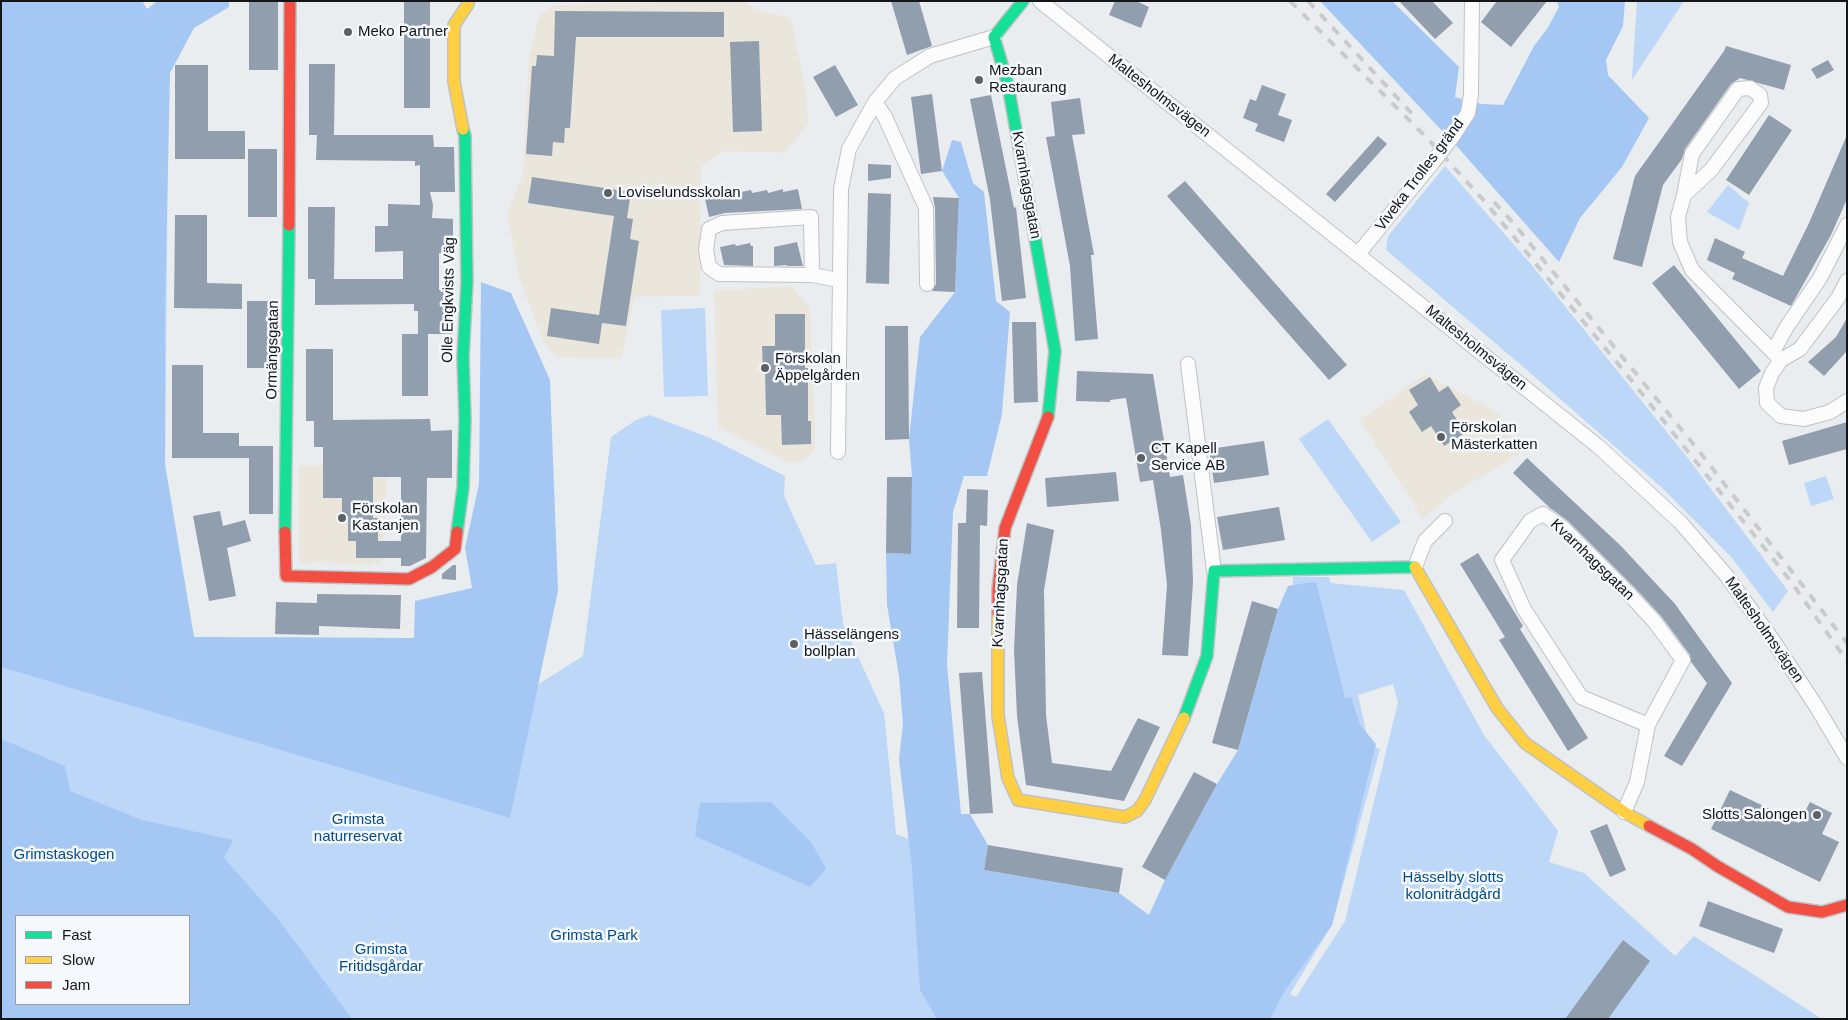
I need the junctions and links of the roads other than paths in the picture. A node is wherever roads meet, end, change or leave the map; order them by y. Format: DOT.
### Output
graph roads {
  1 [pos="290,1"];
  2 [pos="468,1"];
  3 [pos="1023,1"];
  4 [pos="1040,1"];
  5 [pos="1472,1"];
  6 [pos="994,37"];
  7 [pos="875,102"];
  8 [pos="1684,195"];
  9 [pos="1847,226"];
  10 [pos="1358,254"];
  11 [pos="812,275"];
  12 [pos="839,280"];
  13 [pos="1847,281"];
  14 [pos="927,284"];
  15 [pos="1777,356"];
  16 [pos="1188,364"];
  17 [pos="1847,401"];
  18 [pos="838,452"];
  19 [pos="1445,521"];
  20 [pos="1415,567"];
  21 [pos="1214,571"];
  22 [pos="409,579"];
  23 [pos="1648,725"];
  24 [pos="1847,758"];
  25 [pos="1624,812"];
  26 [pos="1847,905"];
  1 -- 22 [label="street, Ormängsgatan"];
  2 -- 22 [label="street, Olle Engkvists Väg"];
  3 -- 6 [label="street"];
  4 -- 10 [label="street, Maltesholmsvägen"];
  5 -- 10 [label="street, Viveka Trolles gränd, bridge"];
  6 -- 7 [label="street"];
  6 -- 21 [label="street, Kvarnhagsgatan"];
  7 -- 12 [label="street"];
  7 -- 14 [label="street"];
  8 -- 8 [label="street"];
  8 -- 15 [label="street"];
  9 -- 15 [label="street"];
  10 -- 24 [label="street, Maltesholmsvägen"];
  11 -- 11 [label="street"];
  11 -- 12 [label="street"];
  12 -- 18 [label="street"];
  13 -- 15 [label="street"];
  15 -- 17 [label="street"];
  16 -- 21 [label="street, Kvarnhagsgatan"];
  19 -- 20 [label="street"];
  20 -- 21 [label="street"];
  20 -- 25 [label="street"];
  23 -- 23 [label="street, Kvarnhagsgatan"];
  23 -- 25 [label="street, Kvarnhagsgatan"];
  25 -- 26 [label="street"];
}
